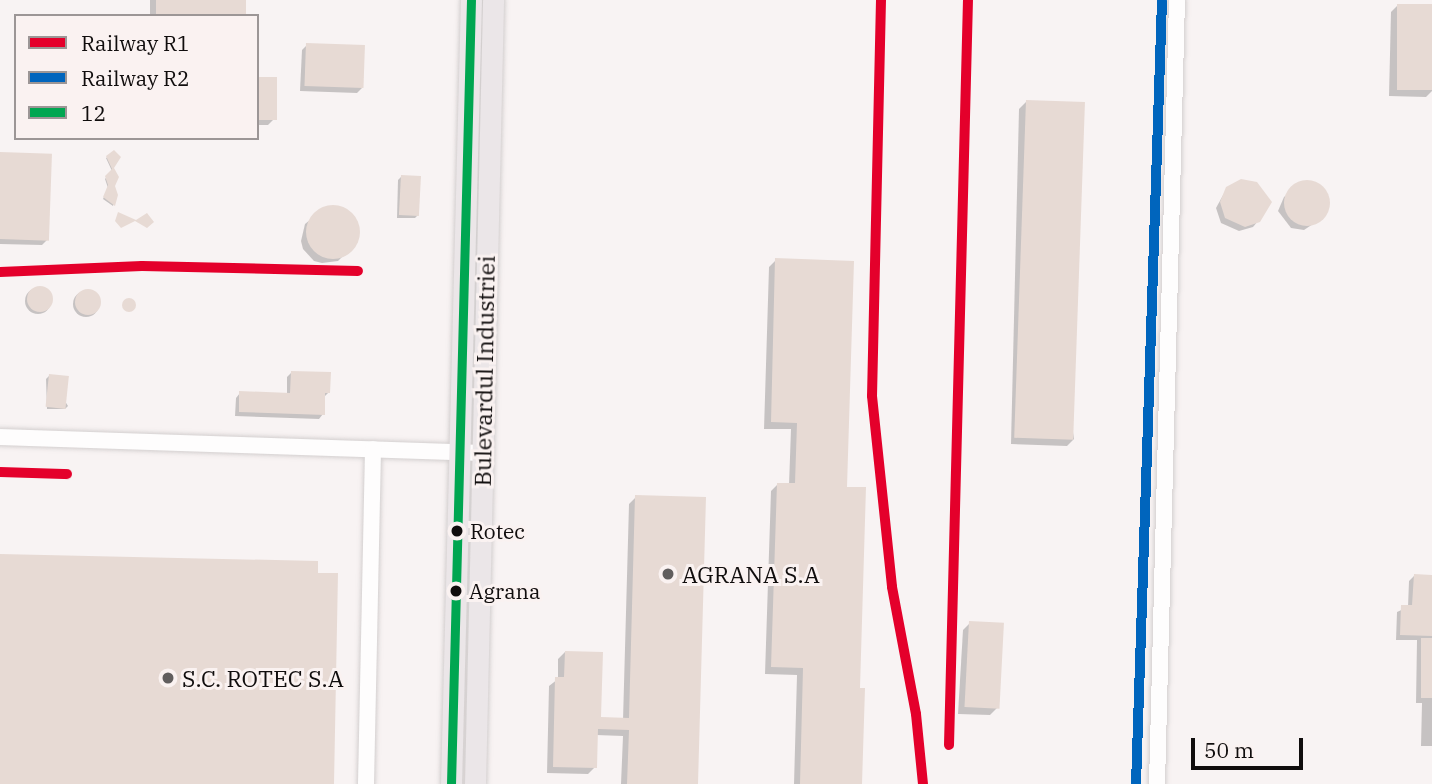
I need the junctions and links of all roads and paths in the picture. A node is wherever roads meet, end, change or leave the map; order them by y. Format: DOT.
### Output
graph roads {
  1 [pos="471,0"];
  2 [pos="493,0"];
  3 [pos="1177,0"];
  4 [pos="0,437"];
  5 [pos="373,449"];
  6 [pos="460,452"];
  7 [pos="482,453"];
  8 [pos="366,784"];
  9 [pos="451,784"];
  10 [pos="475,784"];
  11 [pos="1157,784"];
  1 -- 6 [label="main road, Bulevardul Industriei"];
  2 -- 7 [label="main road, Bulevardul Industriei"];
  3 -- 11 [label="street"];
  4 -- 5 [label="street"];
  5 -- 6 [label="street"];
  5 -- 8 [label="street"];
  6 -- 7 [label="street"];
  6 -- 9 [label="main road, Bulevardul Industriei"];
  7 -- 10 [label="main road, Bulevardul Industriei"];
}
